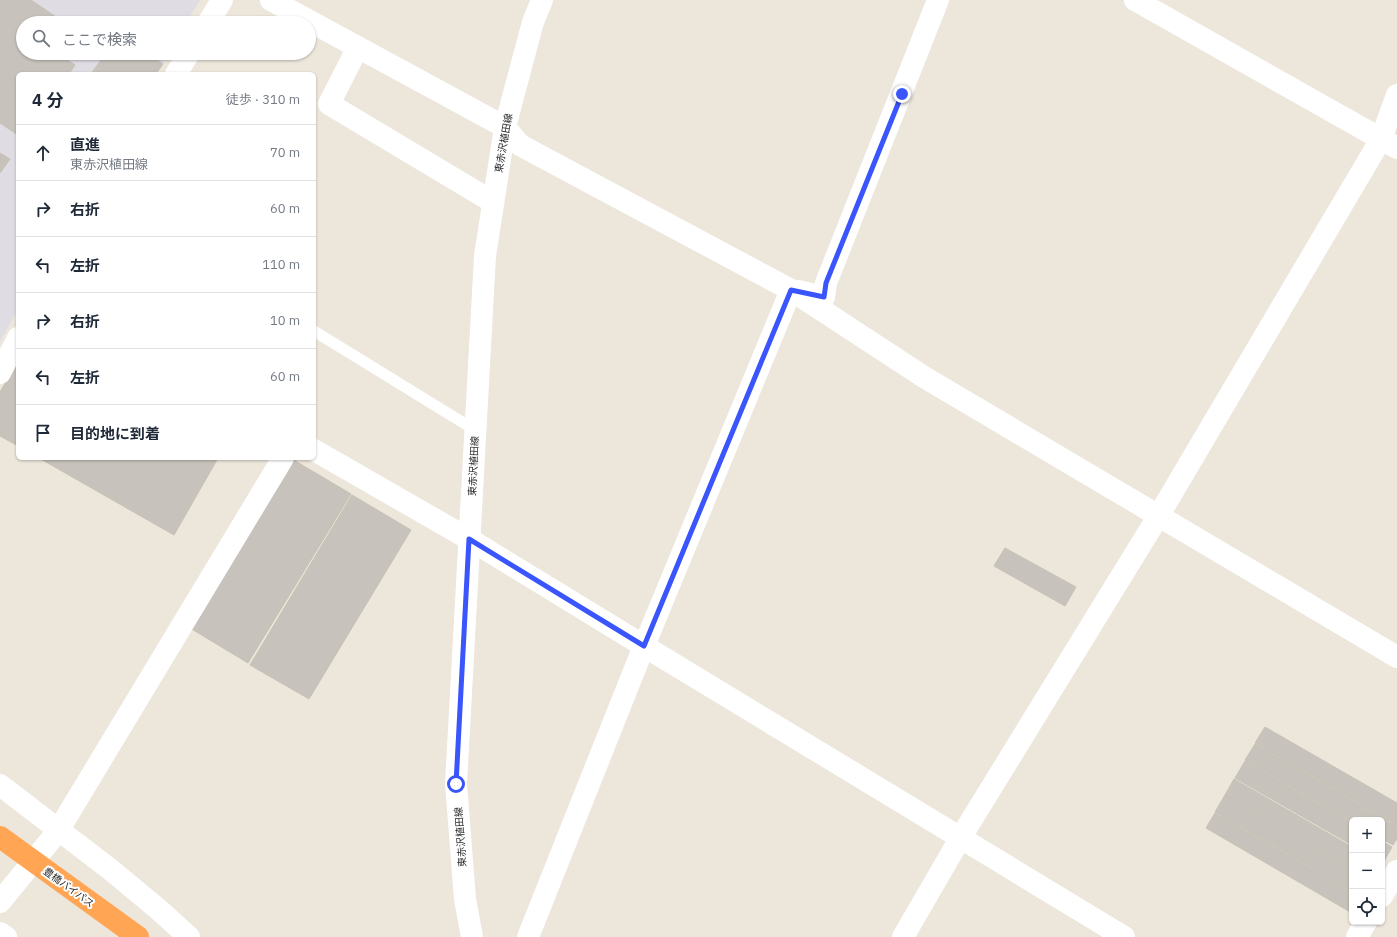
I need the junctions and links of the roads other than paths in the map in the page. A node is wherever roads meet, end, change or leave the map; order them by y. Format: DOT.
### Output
graph roads {
  1 [pos="222,0"];
  2 [pos="271,0"];
  3 [pos="542,0"];
  4 [pos="938,0"];
  5 [pos="1135,0"];
  6 [pos="212,16"];
  7 [pos="301,16"];
  8 [pos="316,24"];
  9 [pos="358,47"];
  10 [pos="185,60"];
  11 [pos="177,72"];
  12 [pos="1397,95"];
  13 [pos="505,127"];
  14 [pos="1389,144"];
  15 [pos="493,202"];
  16 [pos="791,290"];
  17 [pos="316,332"];
  18 [pos="16,342"];
  19 [pos="0,373"];
  20 [pos="475,430"];
  21 [pos="316,451"];
  22 [pos="282,460"];
  23 [pos="1159,515"];
  24 [pos="469,539"];
  25 [pos="644,646"];
  26 [pos="1397,657"];
  27 [pos="0,785"];
  28 [pos="58,830"];
  29 [pos="0,837"];
  30 [pos="961,837"];
  31 [pos="1397,871"];
  32 [pos="1385,891"];
  33 [pos="0,902"];
  34 [pos="1364,925"];
  35 [pos="0,933"];
  36 [pos="6,937"];
  37 [pos="138,937"];
  38 [pos="189,937"];
  39 [pos="472,937"];
  40 [pos="528,937"];
  41 [pos="903,937"];
  42 [pos="1124,937"];
  43 [pos="1357,937"];
  1 -- 6 [label="street"];
  2 -- 7 [label="street"];
  3 -- 13 [label="street, 東赤沢植田線"];
  4 -- 16 [label="street"];
  5 -- 14 [label="street"];
  8 -- 9 [label="street"];
  9 -- 13 [label="street"];
  9 -- 15 [label="street"];
  10 -- 11 [label="street"];
  12 -- 14 [label="street"];
  13 -- 15 [label="street, 東赤沢植田線"];
  13 -- 16 [label="street"];
  14 -- 23 [label="street"];
  15 -- 20 [label="street, 東赤沢植田線"];
  16 -- 23 [label="street"];
  16 -- 25 [label="street"];
  17 -- 20 [label="lane"];
  18 -- 19 [label="street"];
  20 -- 24 [label="street, 東赤沢植田線"];
  21 -- 24 [label="street"];
  22 -- 28 [label="street"];
  23 -- 26 [label="street"];
  23 -- 30 [label="street"];
  24 -- 25 [label="street"];
  24 -- 39 [label="street, 東赤沢植田線"];
  25 -- 30 [label="street"];
  25 -- 40 [label="street"];
  27 -- 28 [label="street"];
  28 -- 33 [label="street"];
  28 -- 38 [label="street"];
  29 -- 37 [label="highway, 豊橋バイパス"];
  30 -- 41 [label="street"];
  30 -- 42 [label="street"];
  31 -- 32 [label="street"];
  34 -- 43 [label="street"];
  35 -- 36 [label="street"];
}
